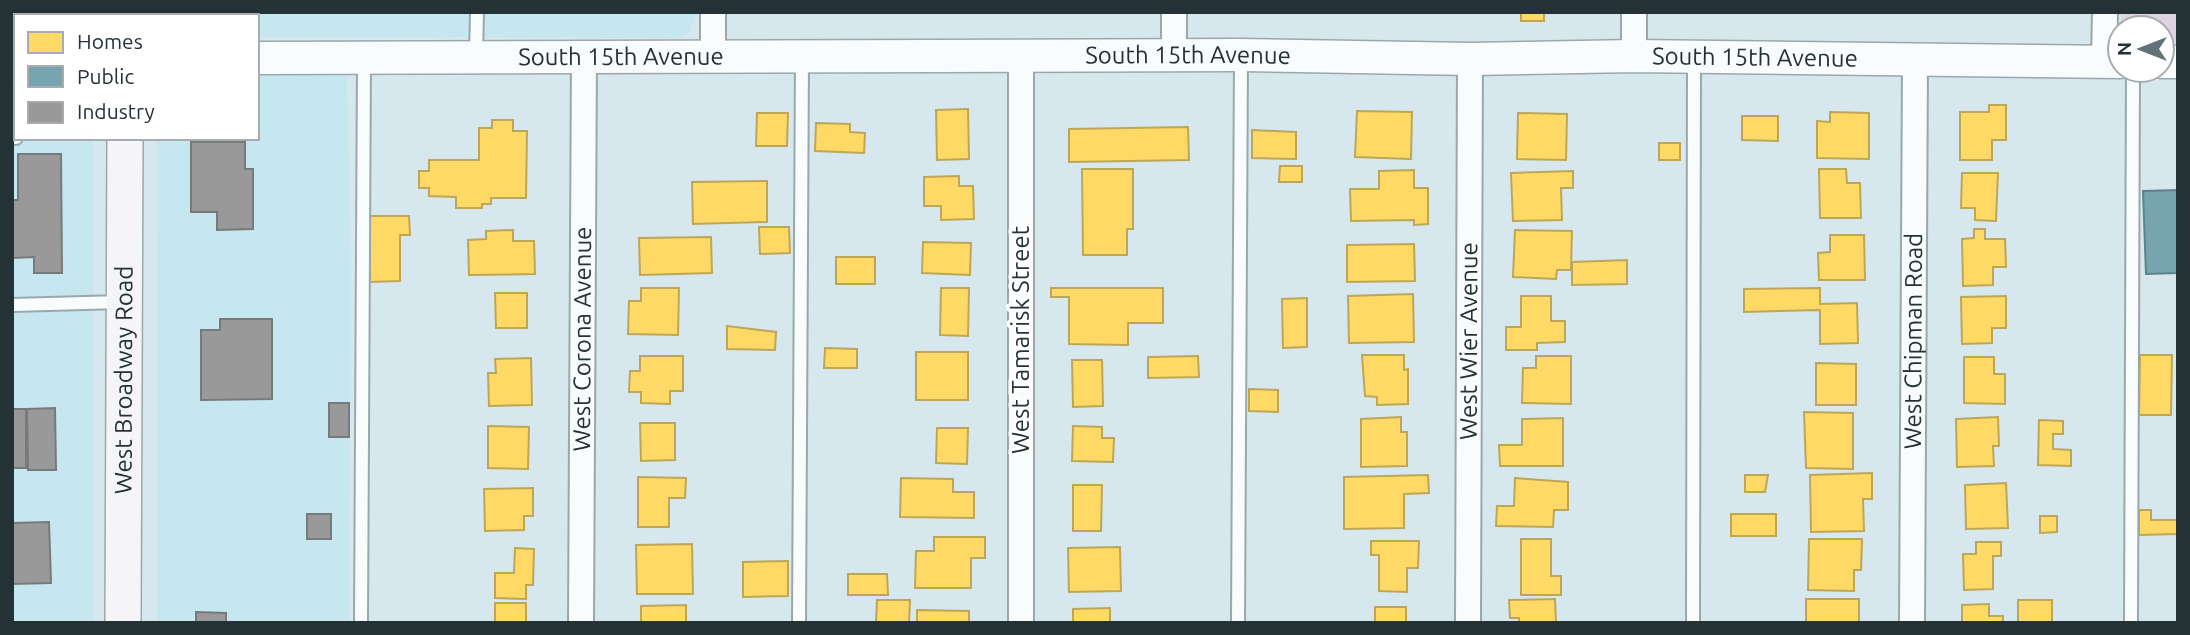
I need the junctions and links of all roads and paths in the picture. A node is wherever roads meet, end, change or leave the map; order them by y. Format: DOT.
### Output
graph roads {
  1 [pos="477,12"];
  2 [pos="713,12"];
  3 [pos="1174,12"];
  4 [pos="1634,12"];
  5 [pos="713,55"];
  6 [pos="802,55"];
  7 [pos="1241,55"];
  8 [pos="364,56"];
  9 [pos="477,56"];
  10 [pos="584,56"];
  11 [pos="1174,56"];
  12 [pos="1634,56"];
  13 [pos="1021,57"];
  14 [pos="259,58"];
  15 [pos="1694,58"];
  16 [pos="1470,59"];
  17 [pos="1915,60"];
  18 [pos="2106,65"];
  19 [pos="2119,84"];
  20 [pos="125,140"];
  21 [pos="125,302"];
  22 [pos="12,305"];
  23 [pos="123,623"];
  24 [pos="361,623"];
  25 [pos="582,623"];
  26 [pos="799,623"];
  27 [pos="1021,623"];
  28 [pos="1238,623"];
  29 [pos="1468,623"];
  30 [pos="1693,623"];
  31 [pos="1912,623"];
  32 [pos="2131,623"];
  1 -- 9 [label="lane"];
  2 -- 5 [label="street"];
  3 -- 11 [label="street"];
  4 -- 12 [label="street"];
  5 -- 6 [label="street, South 15th Avenue"];
  5 -- 10 [label="street, South 15th Avenue"];
  6 -- 13 [label="street, South 15th Avenue"];
  6 -- 26 [label="lane"];
  7 -- 11 [label="street, South 15th Avenue"];
  7 -- 16 [label="street, South 15th Avenue"];
  7 -- 28 [label="lane"];
  8 -- 9 [label="street, South 15th Avenue"];
  8 -- 14 [label="street, South 15th Avenue"];
  8 -- 24 [label="lane"];
  9 -- 10 [label="street, South 15th Avenue"];
  10 -- 25 [label="street, West Corona Avenue"];
  11 -- 13 [label="street, South 15th Avenue"];
  12 -- 15 [label="street, South 15th Avenue"];
  12 -- 16 [label="street, South 15th Avenue"];
  13 -- 27 [label="street, West Tamarisk Street"];
  15 -- 17 [label="street, South 15th Avenue"];
  15 -- 30 [label="lane"];
  16 -- 29 [label="street, West Wier Avenue"];
  17 -- 18 [label="street, South 15th Avenue"];
  17 -- 31 [label="street, West Chipman Road"];
  19 -- 32 [label="lane"];
  20 -- 21 [label="main road, West Broadway Road"];
  21 -- 22 [label="lane"];
  21 -- 23 [label="main road, West Broadway Road"];
}
